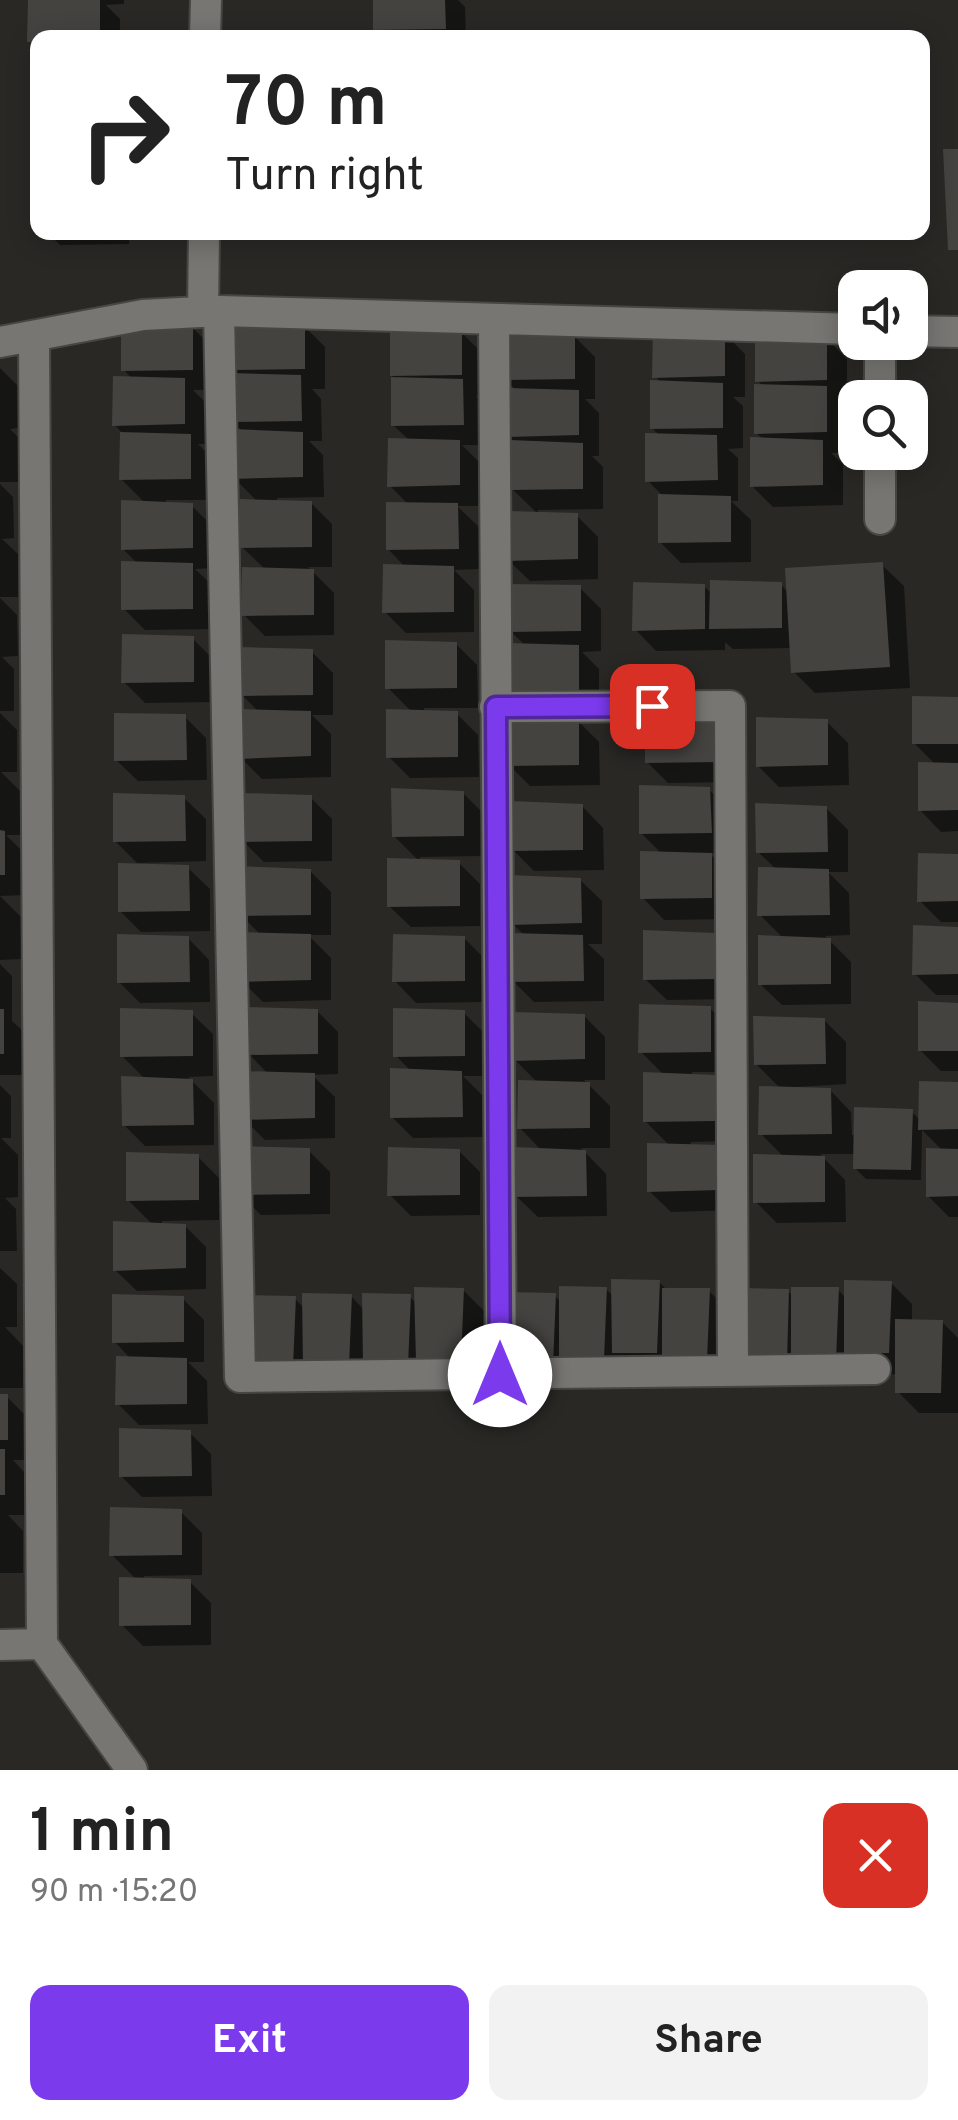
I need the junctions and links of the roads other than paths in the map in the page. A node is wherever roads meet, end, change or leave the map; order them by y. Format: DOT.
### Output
graph roads {
  1 [pos="206,0"];
  2 [pos="205,30"];
  3 [pos="205,240"];
  4 [pos="211,312"];
  5 [pos="494,319"];
  6 [pos="838,329"];
  7 [pos="928,331"];
  8 [pos="958,332"];
  9 [pos="34,336"];
  10 [pos="0,342"];
  11 [pos="880,470"];
  12 [pos="880,519"];
  13 [pos="496,707"];
  14 [pos="733,1368"];
  15 [pos="875,1370"];
  16 [pos="500,1375"];
  17 [pos="42,1644"];
  18 [pos="0,1645"];
  19 [pos="132,1770"];
  1 -- 2 [label="street"];
  3 -- 4 [label="street"];
  4 -- 5 [label="street"];
  4 -- 9 [label="street"];
  4 -- 16 [label="street"];
  5 -- 6 [label="street"];
  5 -- 13 [label="street"];
  7 -- 8 [label="street"];
  9 -- 10 [label="street"];
  9 -- 17 [label="street"];
  11 -- 12 [label="street"];
  13 -- 14 [label="street"];
  13 -- 16 [label="street"];
  14 -- 15 [label="street"];
  14 -- 16 [label="street"];
  17 -- 18 [label="street"];
  17 -- 19 [label="street"];
}
